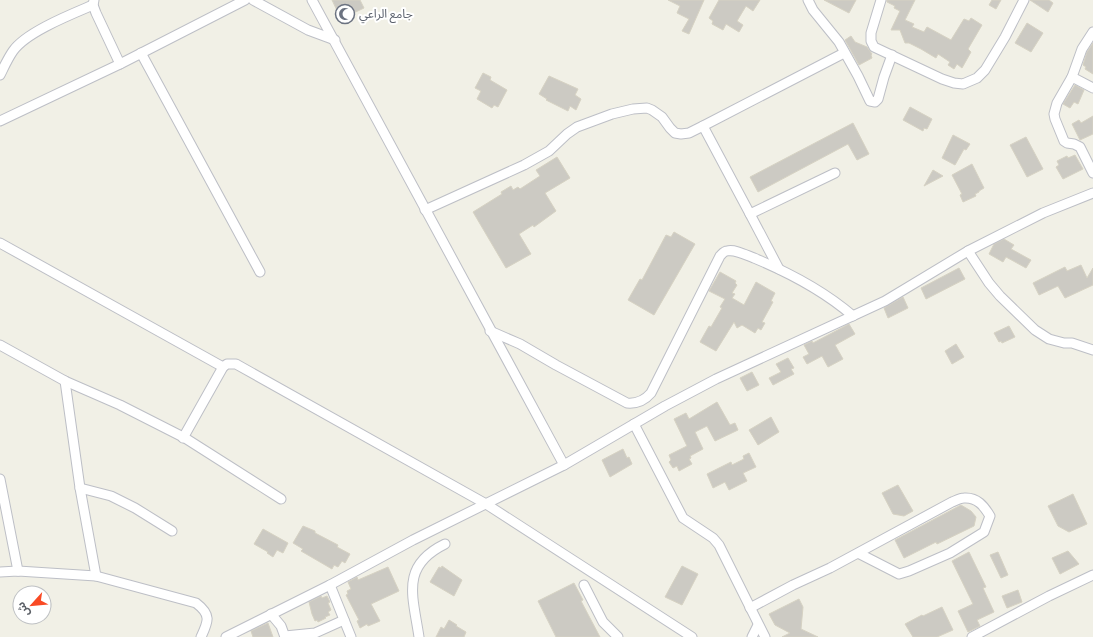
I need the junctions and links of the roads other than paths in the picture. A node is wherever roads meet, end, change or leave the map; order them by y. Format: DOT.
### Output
graph roads {
  1 [pos="245,0"];
  2 [pos="253,0"];
  3 [pos="312,0"];
  4 [pos="808,0"];
  5 [pos="881,0"];
  6 [pos="1024,0"];
  7 [pos="93,2"];
  8 [pos="1093,32"];
  9 [pos="334,40"];
  10 [pos="141,53"];
  11 [pos="844,53"];
  12 [pos="892,55"];
  13 [pos="120,64"];
  14 [pos="0,75"];
  15 [pos="1072,77"];
  16 [pos="1093,88"];
  17 [pos="0,121"];
  18 [pos="703,126"];
  19 [pos="1093,173"];
  20 [pos="835,174"];
  21 [pos="1093,193"];
  22 [pos="425,210"];
  23 [pos="750,214"];
  24 [pos="0,243"];
  25 [pos="968,251"];
  26 [pos="779,269"];
  27 [pos="260,272"];
  28 [pos="853,316"];
  29 [pos="490,331"];
  30 [pos="0,345"];
  31 [pos="1093,350"];
  32 [pos="223,367"];
  33 [pos="66,381"];
  34 [pos="634,424"];
  35 [pos="184,438"];
  36 [pos="564,465"];
  37 [pos="0,479"];
  38 [pos="80,488"];
  39 [pos="281,499"];
  40 [pos="486,504"];
  41 [pos="172,531"];
  42 [pos="445,544"];
  43 [pos="858,553"];
  44 [pos="18,571"];
  45 [pos="0,572"];
  46 [pos="1093,575"];
  47 [pos="96,576"];
  48 [pos="330,585"];
  49 [pos="584,585"];
  50 [pos="750,608"];
  51 [pos="271,614"];
  52 [pos="344,620"];
  53 [pos="758,624"];
  54 [pos="201,637"];
  55 [pos="226,637"];
  56 [pos="285,637"];
  57 [pos="351,637"];
  58 [pos="419,637"];
  59 [pos="618,637"];
  60 [pos="692,637"];
  61 [pos="752,637"];
  62 [pos="765,637"];
  63 [pos="972,637"];
  1 -- 10 [label="street"];
  2 -- 9 [label="street"];
  3 -- 9 [label="street"];
  4 -- 11 [label="street"];
  5 -- 12 [label="street"];
  6 -- 12 [label="street"];
  7 -- 13 [label="street"];
  7 -- 14 [label="street"];
  8 -- 15 [label="street"];
  9 -- 22 [label="street"];
  10 -- 13 [label="street"];
  10 -- 27 [label="street"];
  11 -- 12 [label="street"];
  11 -- 18 [label="street"];
  13 -- 17 [label="street"];
  15 -- 16 [label="street"];
  15 -- 19 [label="street"];
  18 -- 22 [label="street"];
  18 -- 23 [label="street"];
  20 -- 23 [label="street"];
  21 -- 25 [label="street"];
  22 -- 29 [label="street"];
  23 -- 26 [label="street"];
  24 -- 32 [label="street"];
  25 -- 28 [label="street"];
  25 -- 31 [label="street"];
  26 -- 28 [label="street"];
  26 -- 29 [label="street"];
  28 -- 34 [label="street"];
  29 -- 36 [label="street"];
  30 -- 33 [label="street"];
  32 -- 35 [label="street"];
  32 -- 40 [label="street"];
  33 -- 35 [label="street"];
  33 -- 38 [label="street"];
  34 -- 36 [label="street"];
  34 -- 50 [label="street"];
  35 -- 39 [label="street"];
  36 -- 40 [label="street"];
  37 -- 44 [label="street"];
  38 -- 41 [label="street"];
  38 -- 47 [label="street"];
  40 -- 48 [label="street"];
  40 -- 60 [label="street"];
  42 -- 58 [label="street"];
  43 -- 43 [label="street"];
  43 -- 50 [label="street"];
  44 -- 45 [label="street"];
  44 -- 47 [label="street"];
  46 -- 63 [label="street"];
  47 -- 54 [label="street"];
  48 -- 51 [label="street"];
  48 -- 52 [label="street"];
  49 -- 59 [label="street"];
  50 -- 53 [label="street"];
  51 -- 55 [label="street"];
  51 -- 56 [label="street"];
  52 -- 56 [label="street"];
  52 -- 57 [label="street"];
  53 -- 61 [label="street"];
  53 -- 62 [label="street"];
}
